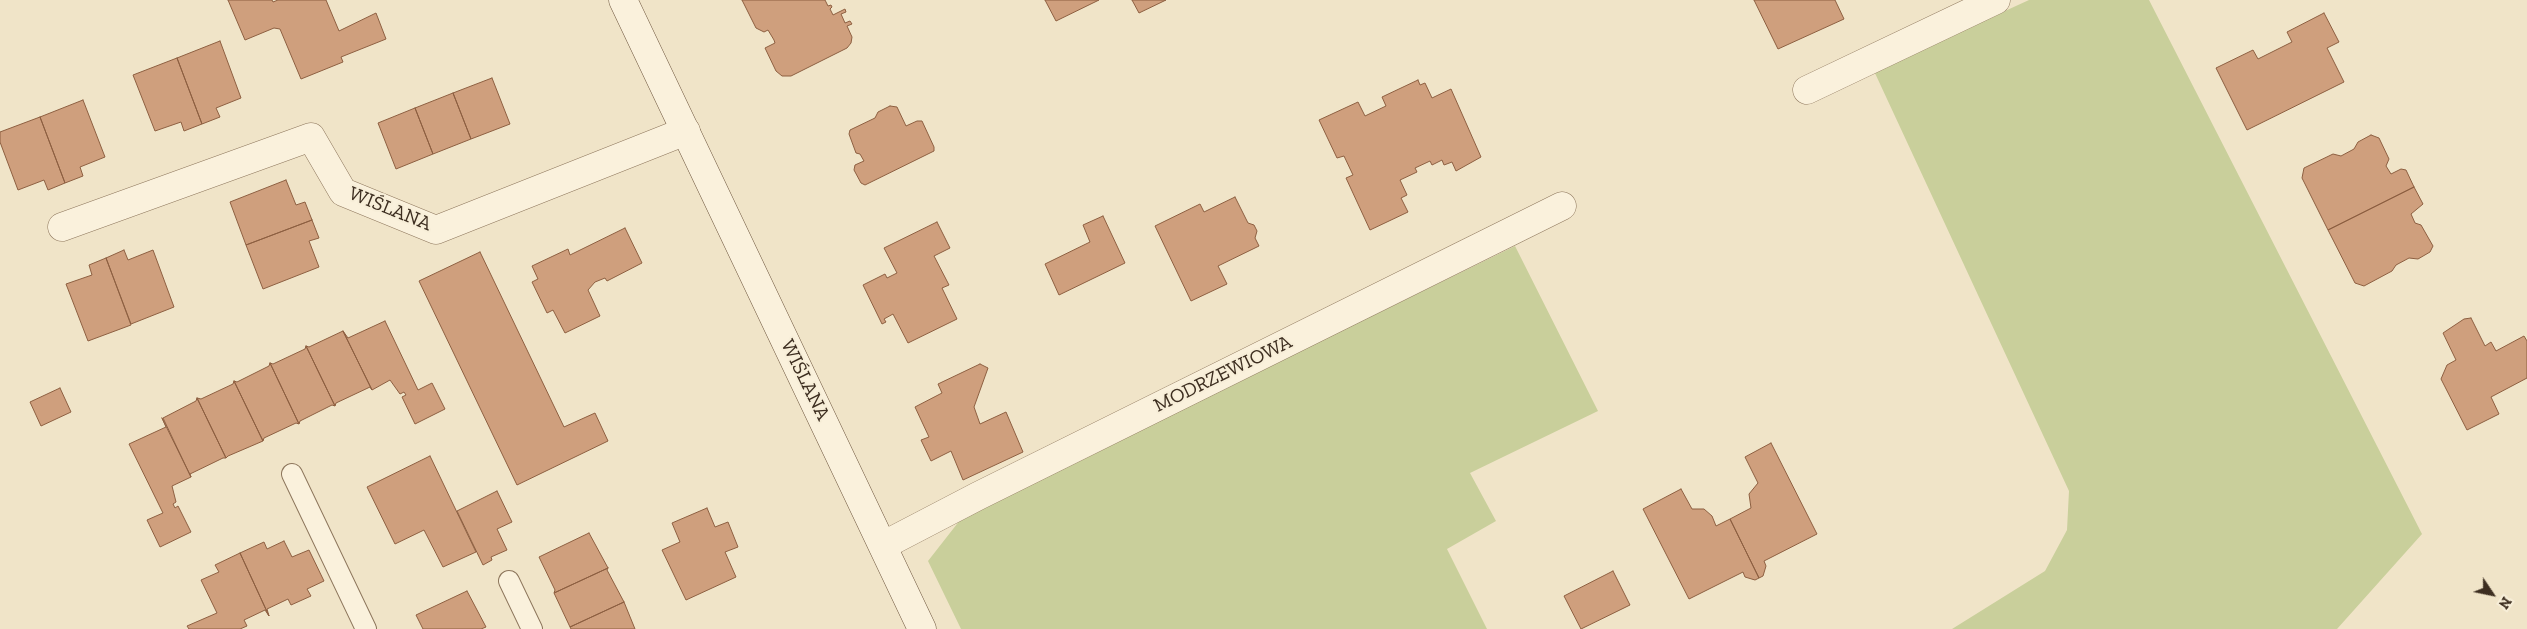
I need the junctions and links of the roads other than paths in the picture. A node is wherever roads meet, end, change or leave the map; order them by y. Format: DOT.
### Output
graph roads {
  1 [pos="623,0"];
  2 [pos="1996,0"];
  3 [pos="1807,90"];
  4 [pos="686,131"];
  5 [pos="1562,206"];
  6 [pos="62,227"];
  7 [pos="292,474"];
  8 [pos="884,545"];
  9 [pos="509,582"];
  10 [pos="366,629"];
  11 [pos="532,629"];
  12 [pos="922,629"];
  1 -- 4 [label="street, WIŚLANA"];
  2 -- 3 [label="street"];
  4 -- 6 [label="street, WIŚLANA"];
  4 -- 8 [label="street, WIŚLANA"];
  5 -- 8 [label="street, MODRZEWIOWA"];
  7 -- 10 [label="lane"];
  8 -- 12 [label="street, WIŚLANA"];
  9 -- 11 [label="lane"];
}
